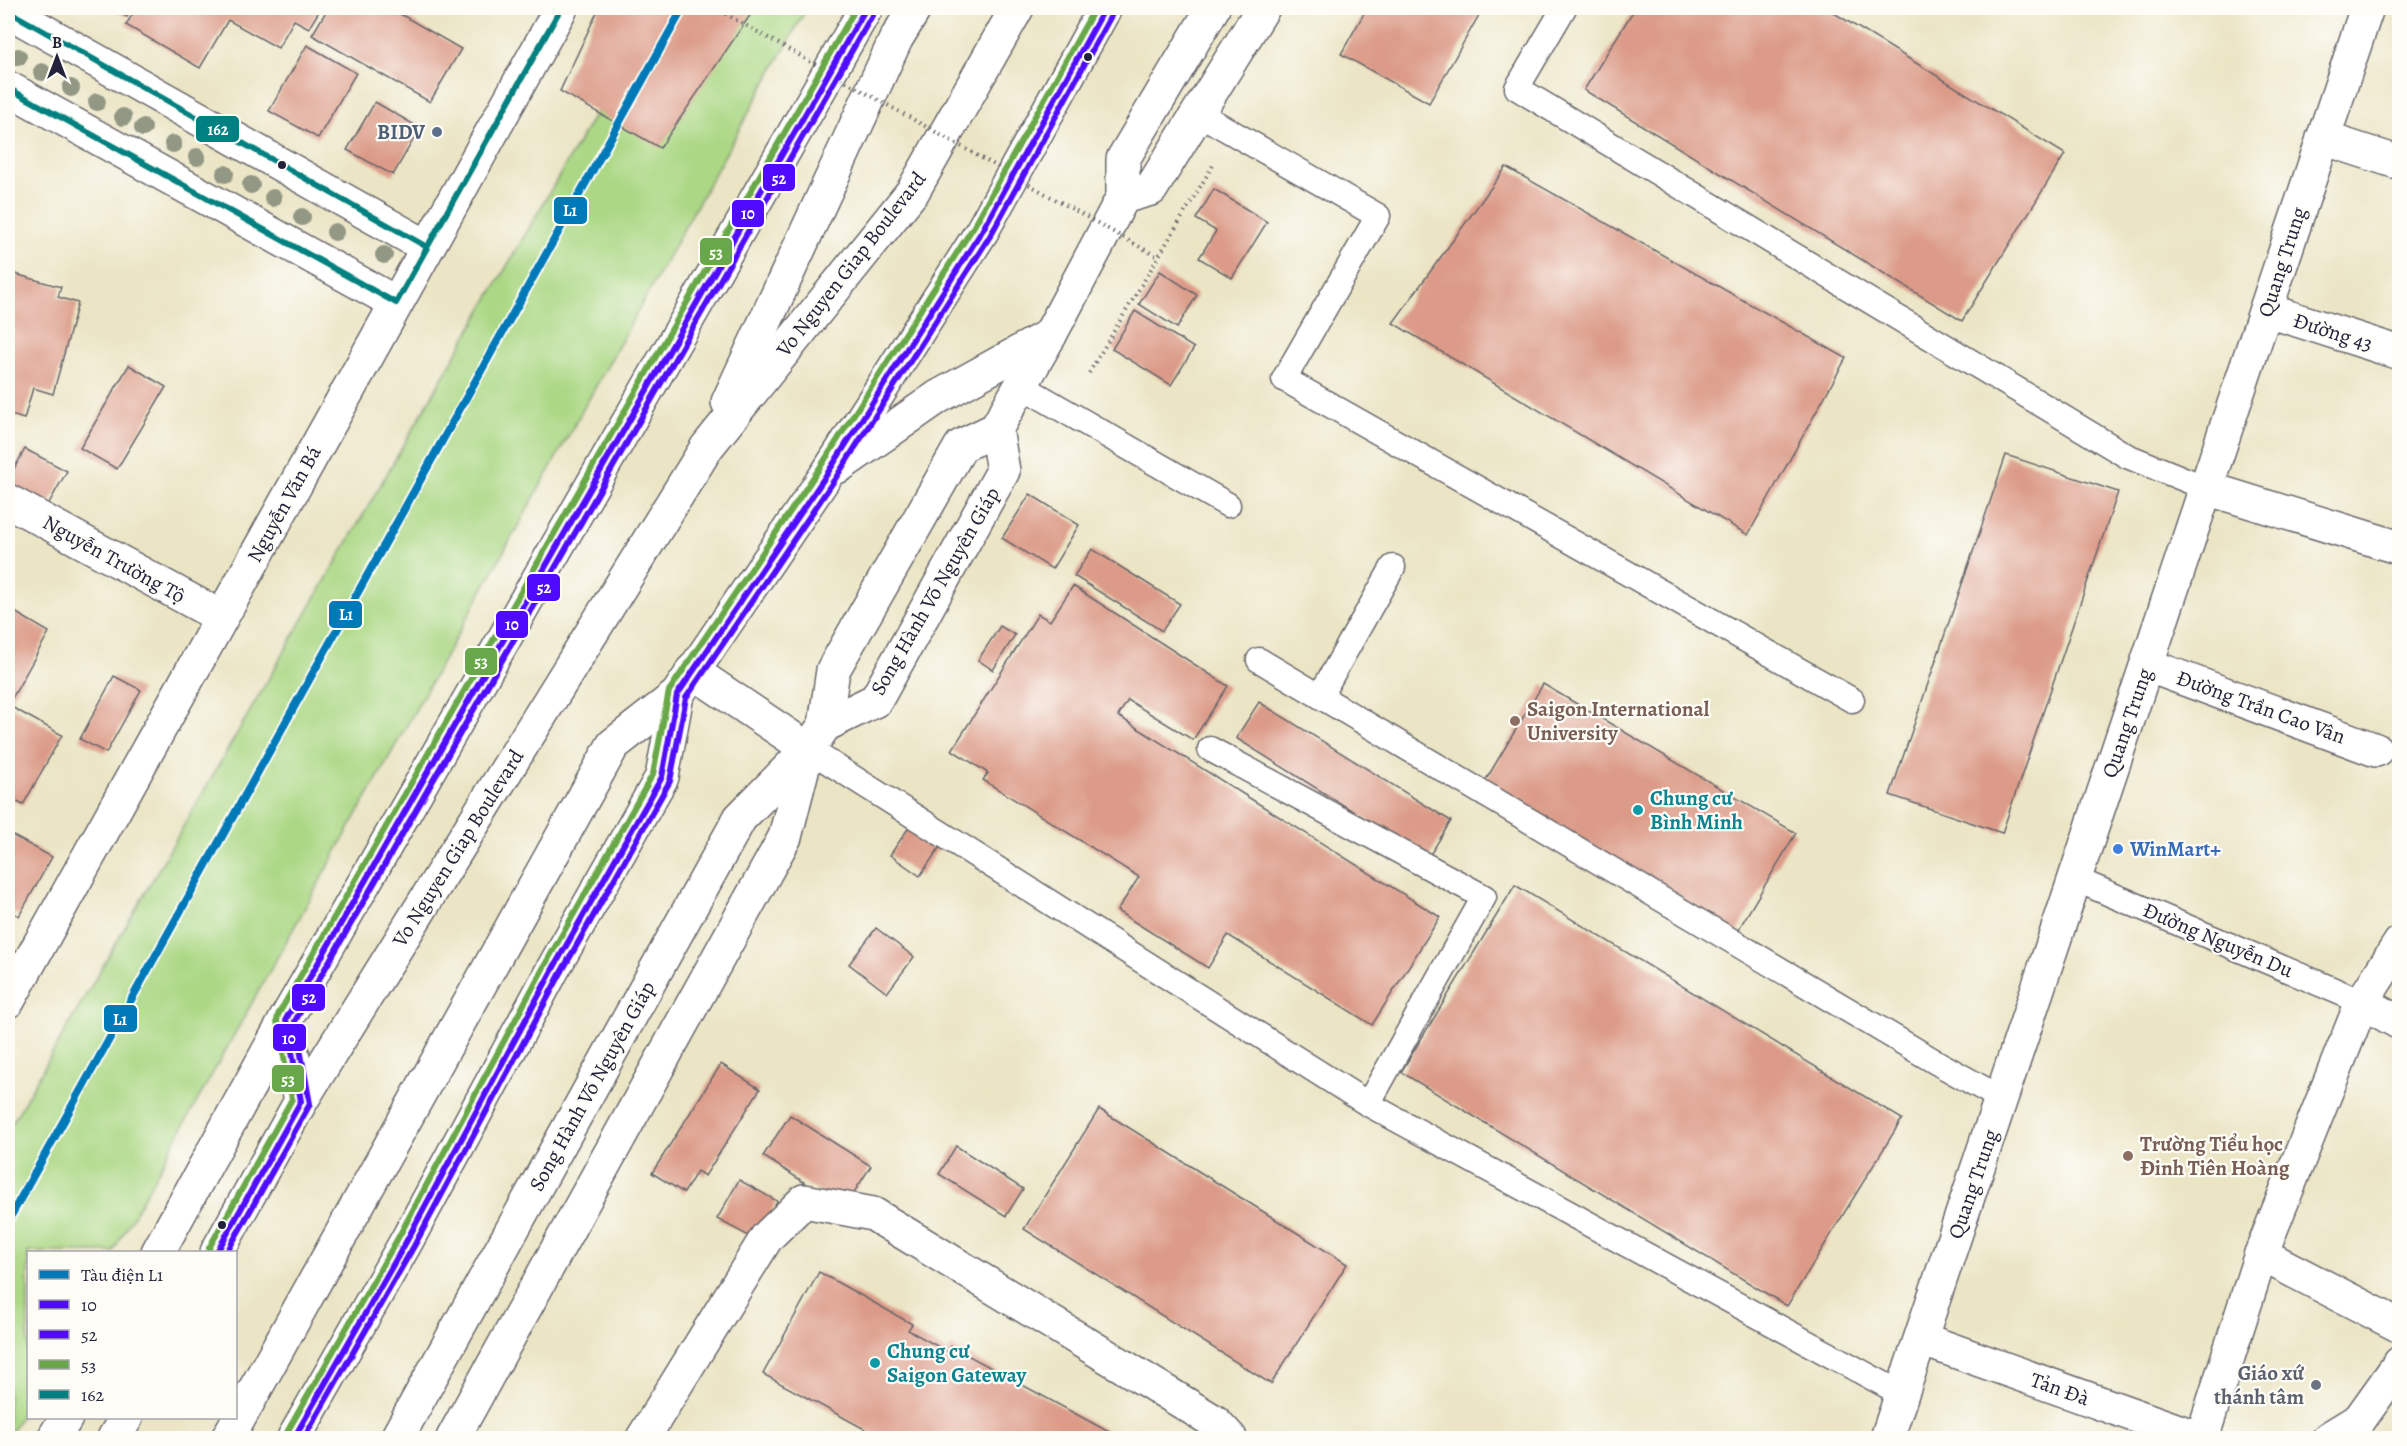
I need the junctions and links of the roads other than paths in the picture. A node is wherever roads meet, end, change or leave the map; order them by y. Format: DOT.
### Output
graph roads {
  1 [pos="561,8"];
  2 [pos="866,8"];
  3 [pos="915,8"];
  4 [pos="1017,8"];
  5 [pos="1105,8"];
  6 [pos="1213,8"];
  7 [pos="1263,8"];
  8 [pos="1564,8"];
  9 [pos="2367,8"];
  10 [pos="8,11"];
  11 [pos="8,88"];
  12 [pos="1198,113"];
  13 [pos="2323,138"];
  14 [pos="2400,163"];
  15 [pos="1123,197"];
  16 [pos="427,247"];
  17 [pos="396,303"];
  18 [pos="2266,310"];
  19 [pos="1050,335"];
  20 [pos="2400,353"];
  21 [pos="1020,385"];
  22 [pos="996,429"];
  23 [pos="707,447"];
  24 [pos="827,474"];
  25 [pos="2206,488"];
  26 [pos="8,501"];
  27 [pos="1228,505"];
  28 [pos="2400,548"];
  29 [pos="1394,567"];
  30 [pos="221,617"];
  31 [pos="1259,660"];
  32 [pos="2147,665"];
  33 [pos="684,683"];
  34 [pos="1320,696"];
  35 [pos="1852,700"];
  36 [pos="816,737"];
  37 [pos="1210,749"];
  38 [pos="2376,750"];
  39 [pos="2075,879"];
  40 [pos="2400,942"];
  41 [pos="8,1001"];
  42 [pos="2362,1002"];
  43 [pos="286,1019"];
  44 [pos="2400,1023"];
  45 [pos="2002,1098"];
  46 [pos="301,1101"];
  47 [pos="1368,1104"];
  48 [pos="159,1251"];
  49 [pos="218,1251"];
  50 [pos="2261,1254"];
  51 [pos="2400,1326"];
  52 [pos="1921,1339"];
  53 [pos="2400,1363"];
  54 [pos="1902,1394"];
  55 [pos="65,1419"];
  56 [pos="125,1419"];
  57 [pos="54,1438"];
  58 [pos="114,1438"];
  59 [pos="228,1438"];
  60 [pos="294,1438"];
  61 [pos="397,1438"];
  62 [pos="453,1438"];
  63 [pos="643,1438"];
  64 [pos="1230,1438"];
  65 [pos="1887,1438"];
  66 [pos="2200,1438"];
  67 [pos="2329,1438"];
  1 -- 16 [label="main road, Nguyễn Văn Bá"];
  2 -- 43 [label="main road"];
  3 -- 23 [label="main road, Vo Nguyen Giap Boulevard"];
  4 -- 23 [label="main road, Vo Nguyen Giap Boulevard"];
  5 -- 24 [label="main road"];
  6 -- 15 [label="main road"];
  7 -- 12 [label="main road"];
  8 -- 25 [label="lane"];
  9 -- 13 [label="main road, Quang Trung"];
  10 -- 16 [label="main road"];
  11 -- 17 [label="main road"];
  12 -- 15 [label="main road"];
  12 -- 35 [label="lane"];
  13 -- 14 [label="main road"];
  13 -- 18 [label="main road, Quang Trung"];
  15 -- 19 [label="main road"];
  16 -- 17 [label="main road, Nguyễn Văn Bá"];
  17 -- 30 [label="main road, Nguyễn Văn Bá"];
  18 -- 20 [label="main road, Đường 43"];
  18 -- 25 [label="main road, Quang Trung"];
  19 -- 21 [label="main road"];
  19 -- 24 [label="main road"];
  21 -- 22 [label="main road"];
  21 -- 27 [label="lane"];
  22 -- 36 [label="main road"];
  22 -- 36 [label="main road, Song Hành Võ Nguyên Giáp"];
  23 -- 46 [label="main road, Vo Nguyen Giap Boulevard"];
  24 -- 33 [label="main road"];
  25 -- 28 [label="main road"];
  25 -- 32 [label="main road, Quang Trung"];
  26 -- 30 [label="main road, Nguyễn Trường Tộ"];
  29 -- 34 [label="lane"];
  30 -- 41 [label="main road, Nguyễn Văn Bá"];
  31 -- 34 [label="lane"];
  32 -- 38 [label="main road, Đường Trần Cao Vân"];
  32 -- 39 [label="main road, Quang Trung"];
  33 -- 36 [label="main road"];
  33 -- 59 [label="main road"];
  33 -- 60 [label="main road"];
  34 -- 45 [label="lane"];
  36 -- 47 [label="lane"];
  36 -- 61 [label="main road, Song Hành Võ Nguyên Giáp"];
  36 -- 62 [label="main road"];
  37 -- 47 [label="lane"];
  39 -- 42 [label="lane, Đường Nguyễn Du"];
  39 -- 45 [label="main road, Quang Trung"];
  40 -- 42 [label="main road"];
  42 -- 44 [label="main road"];
  42 -- 50 [label="main road"];
  43 -- 46 [label="main road"];
  43 -- 48 [label="main road"];
  45 -- 52 [label="main road, Quang Trung"];
  46 -- 49 [label="main road, Vo Nguyen Giap Boulevard"];
  47 -- 54 [label="lane"];
  50 -- 51 [label="main road"];
  50 -- 66 [label="main road"];
  52 -- 54 [label="main road, Quang Trung"];
  52 -- 66 [label="main road, Tản Đà"];
  53 -- 67 [label="main road"];
  54 -- 65 [label="main road, Quang Trung"];
  55 -- 57 [label="main road"];
  56 -- 58 [label="main road"];
  63 -- 64 [label="main road"];
}
